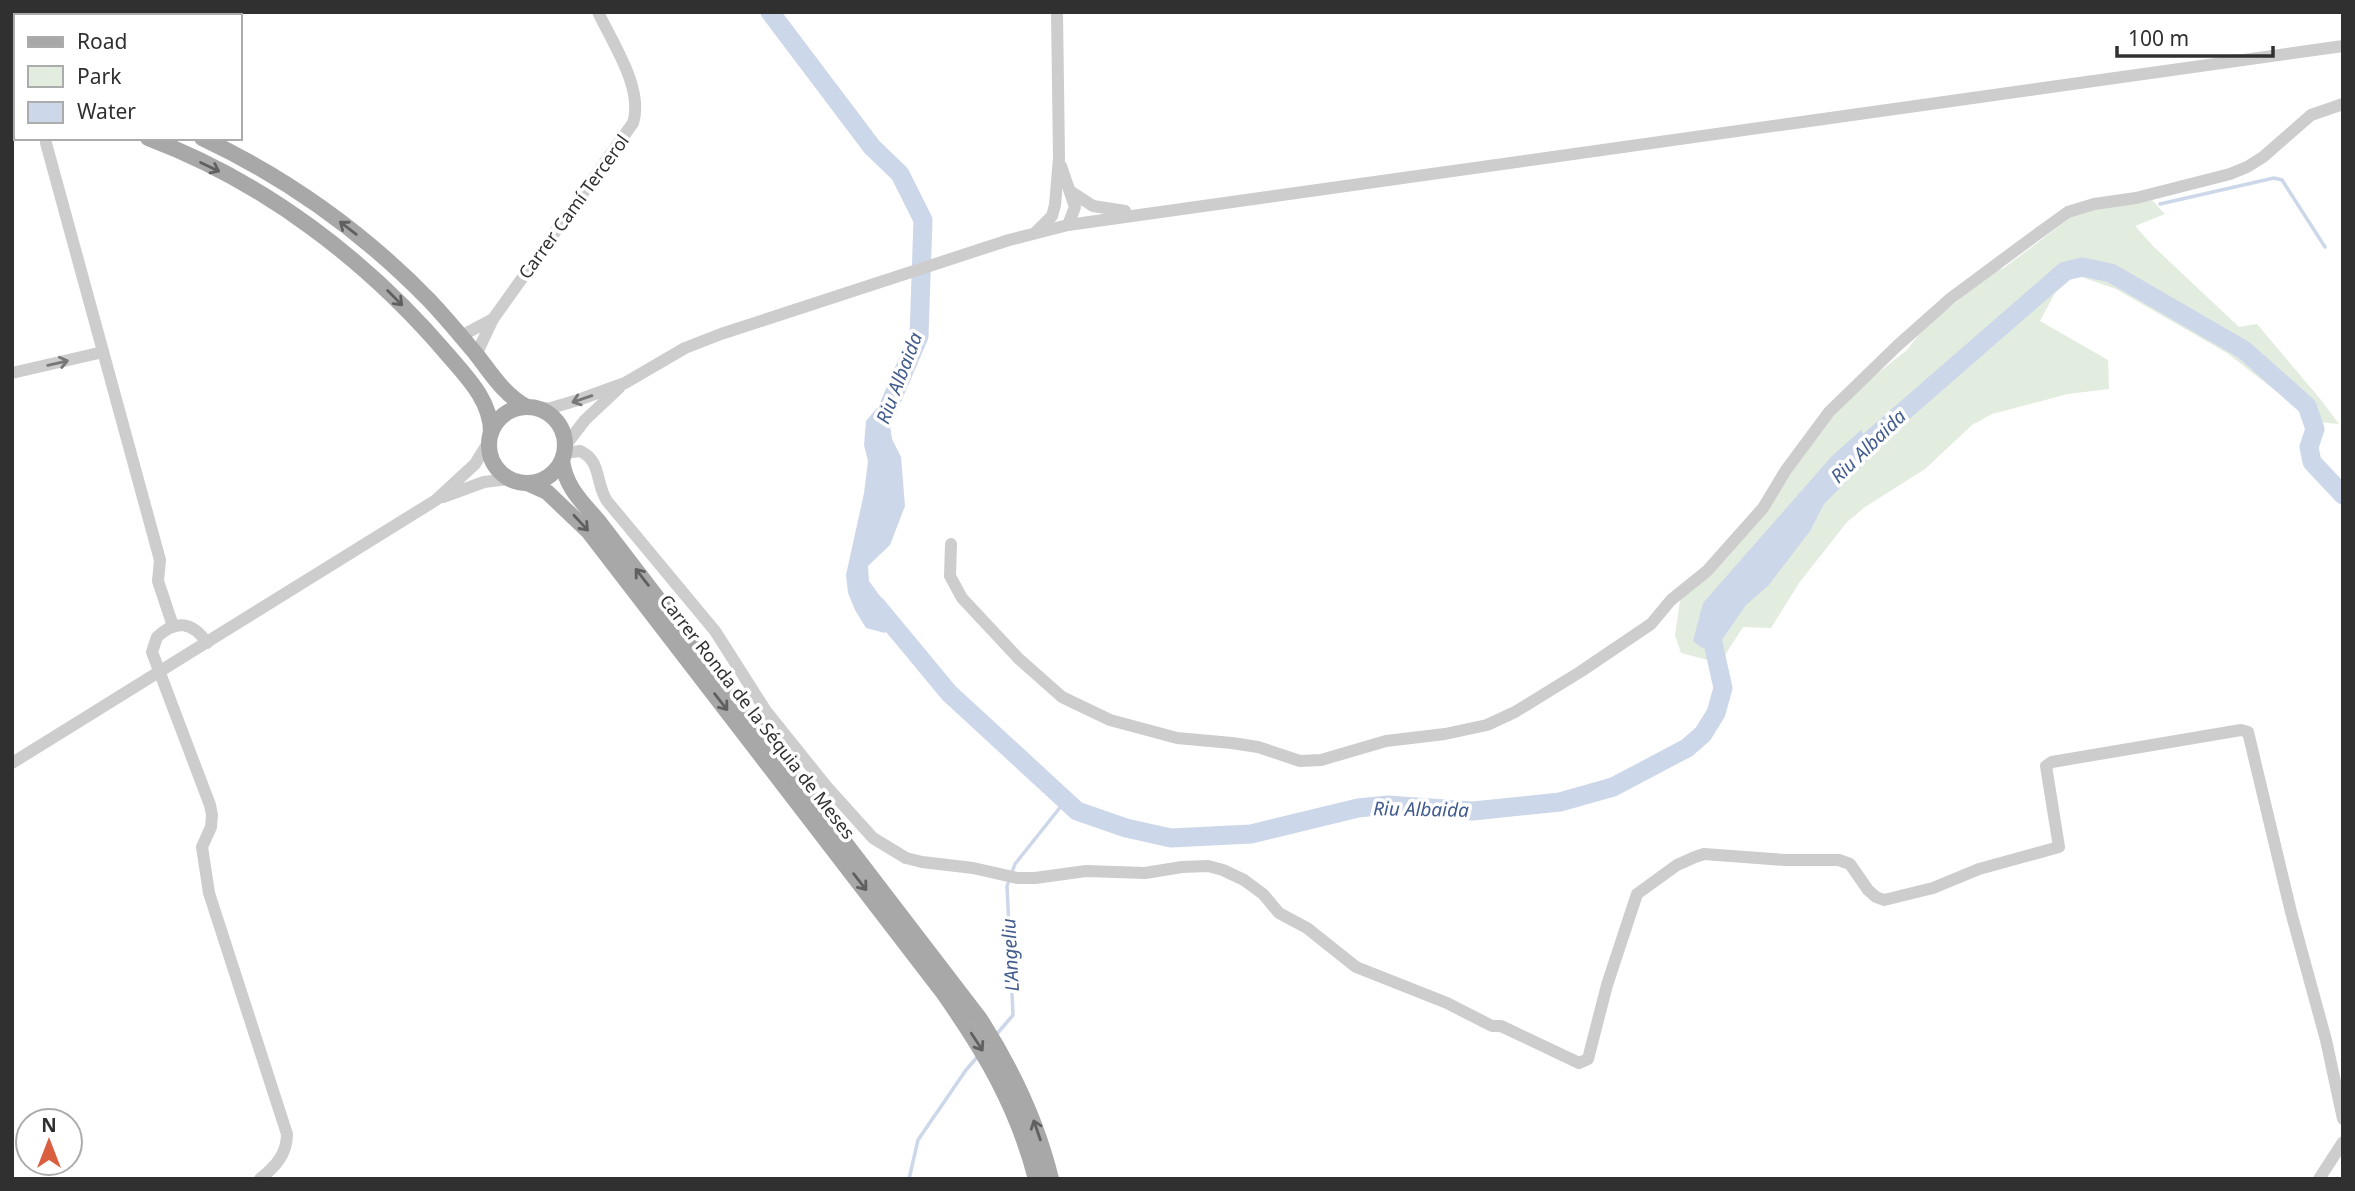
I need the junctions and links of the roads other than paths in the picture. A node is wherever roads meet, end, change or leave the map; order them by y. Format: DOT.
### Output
graph roads {
  1 [pos="598,12"];
  2 [pos="1056,12"];
  3 [pos="2343,46"];
  4 [pos="2343,104"];
  5 [pos="46,140"];
  6 [pos="152,140"];
  7 [pos="206,140"];
  8 [pos="1059,158"];
  9 [pos="1070,191"];
  10 [pos="1055,205"];
  11 [pos="1150,213"];
  12 [pos="1068,225"];
  13 [pos="1035,232"];
  14 [pos="493,319"];
  15 [pos="461,336"];
  16 [pos="103,352"];
  17 [pos="476,355"];
  18 [pos="12,373"];
  19 [pos="625,383"];
  20 [pos="532,408"];
  21 [pos="490,437"];
  22 [pos="563,453"];
  23 [pos="509,479"];
  24 [pos="527,483"];
  25 [pos="436,500"];
  26 [pos="951,544"];
  27 [pos="173,626"];
  28 [pos="206,643"];
  29 [pos="159,673"];
  30 [pos="12,763"];
  31 [pos="948,986"];
  32 [pos="1012,1089"];
  33 [pos="2343,1119"];
  34 [pos="2343,1142"];
  35 [pos="260,1179"];
  36 [pos="1036,1179"];
  37 [pos="1051,1179"];
  38 [pos="2319,1179"];
  1 -- 14 [label="street, Carrer Camí Tercerol"];
  2 -- 8 [label="street"];
  3 -- 11 [label="street"];
  4 -- 26 [label="street"];
  5 -- 16 [label="street"];
  6 -- 21 [label="main road, one-way"];
  15 -- 7 [label="main road, one-way"];
  8 -- 9 [label="street"];
  8 -- 10 [label="street"];
  9 -- 11 [label="street"];
  9 -- 12 [label="street"];
  10 -- 12 [label="street"];
  10 -- 13 [label="street"];
  11 -- 12 [label="street"];
  12 -- 13 [label="street"];
  13 -- 19 [label="street"];
  14 -- 15 [label="street, Carrer Camí Tercerol"];
  14 -- 17 [label="street, Carrer Camí Tercerol"];
  15 -- 17 [label="main road"];
  18 -- 16 [label="street, one-way"];
  16 -- 27 [label="street"];
  17 -- 20 [label="main road"];
  19 -- 20 [label="street, one-way"];
  19 -- 22 [label="street"];
  20 -- 21 [label="main road"];
  20 -- 22 [label="main road"];
  21 -- 23 [label="main road"];
  21 -- 25 [label="street"];
  22 -- 24 [label="main road"];
  31 -- 22 [label="main road, Carrer Ronda de la Séquia de Meses, one-way"];
  22 -- 33 [label="street"];
  23 -- 24 [label="main road"];
  23 -- 25 [label="street"];
  24 -- 31 [label="main road, Carrer Ronda de la Séquia de Meses, one-way"];
  25 -- 28 [label="street"];
  27 -- 28 [label="street"];
  27 -- 29 [label="street"];
  28 -- 29 [label="street"];
  29 -- 30 [label="street"];
  29 -- 35 [label="street"];
  31 -- 32 [label="main road"];
  32 -- 36 [label="main road"];
  37 -- 32 [label="main road, one-way"];
  34 -- 38 [label="street"];
}
